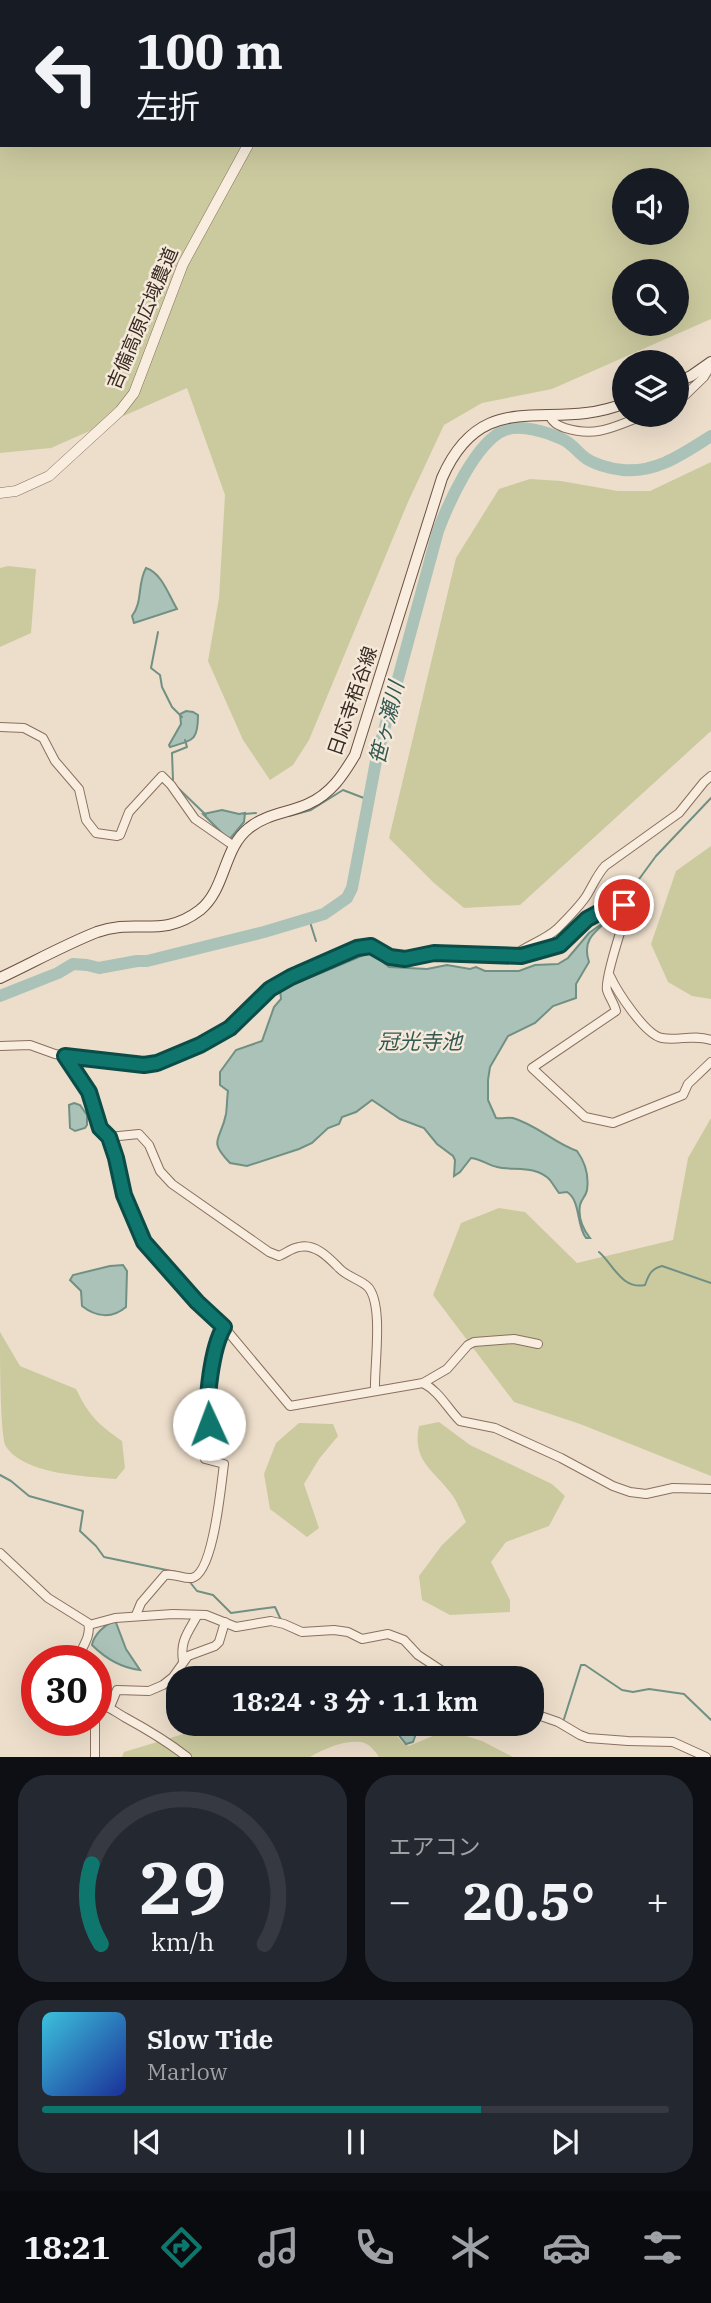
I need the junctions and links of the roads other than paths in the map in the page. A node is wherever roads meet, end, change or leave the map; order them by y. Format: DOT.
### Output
graph roads {
  1 [pos="247,147"];
  2 [pos="709,364"];
  3 [pos="689,375"];
  4 [pos="689,391"];
  5 [pos="612,407"];
  6 [pos="549,415"];
  7 [pos="614,427"];
  8 [pos="0,493"];
  9 [pos="0,727"];
  10 [pos="711,776"];
  11 [pos="234,846"];
  12 [pos="514,956"];
  13 [pos="610,976"];
  14 [pos="0,978"];
  15 [pos="711,1040"];
  16 [pos="0,1046"];
  17 [pos="65,1056"];
  18 [pos="711,1062"];
  19 [pos="109,1137"];
  20 [pos="224,1327"];
  21 [pos="538,1343"];
  22 [pos="423,1383"];
  23 [pos="375,1390"];
  24 [pos="711,1489"];
  25 [pos="0,1553"];
  26 [pos="136,1615"];
  27 [pos="197,1616"];
  28 [pos="225,1622"];
  29 [pos="89,1625"];
  30 [pos="84,1645"];
  31 [pos="183,1662"];
  32 [pos="435,1666"];
  33 [pos="112,1702"];
  34 [pos="112,1708"];
  35 [pos="544,1717"];
  36 [pos="95,1736"];
  37 [pos="96,1757"];
  38 [pos="187,1757"];
  39 [pos="706,1757"];
  1 -- 8 [label="street, 吉備高原広域農道"];
  2 -- 3 [label="main road"];
  2 -- 4 [label="street"];
  5 -- 6 [label="main road, 日応寺栢谷線"];
  6 -- 7 [label="street"];
  6 -- 11 [label="main road, 日応寺栢谷線"];
  9 -- 11 [label="street"];
  10 -- 12 [label="street"];
  11 -- 14 [label="main road, 日応寺栢谷線"];
  12 -- 13 [label="street"];
  12 -- 17 [label="street"];
  13 -- 15 [label="street"];
  13 -- 18 [label="street"];
  16 -- 17 [label="street"];
  17 -- 19 [label="street"];
  19 -- 20 [label="street"];
  19 -- 23 [label="street"];
  20 -- 23 [label="street"];
  20 -- 26 [label="street"];
  21 -- 22 [label="street"];
  22 -- 23 [label="street"];
  22 -- 24 [label="street"];
  25 -- 29 [label="street"];
  26 -- 27 [label="street"];
  26 -- 29 [label="street"];
  27 -- 28 [label="street"];
  27 -- 31 [label="street"];
  28 -- 31 [label="street"];
  28 -- 32 [label="street"];
  29 -- 30 [label="street"];
  31 -- 33 [label="street"];
  34 -- 38 [label="street"];
  35 -- 39 [label="street"];
  36 -- 37 [label="street"];
}
